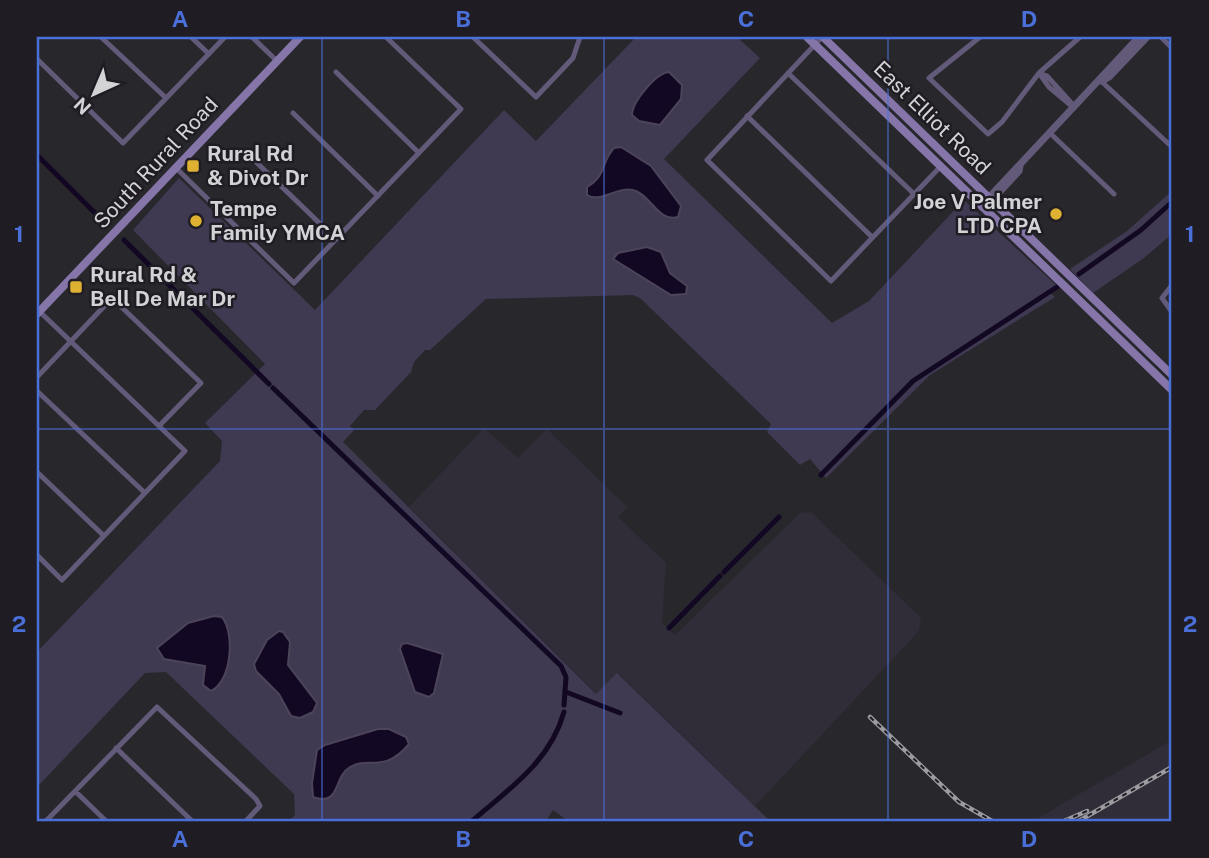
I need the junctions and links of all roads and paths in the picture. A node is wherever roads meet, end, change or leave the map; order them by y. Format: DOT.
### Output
graph roads {
  1 [pos="101,37"];
  2 [pos="191,37"];
  3 [pos="225,37"];
  4 [pos="252,37"];
  5 [pos="300,37"];
  6 [pos="386,37"];
  7 [pos="473,37"];
  8 [pos="580,37"];
  9 [pos="807,37"];
  10 [pos="822,37"];
  11 [pos="980,37"];
  12 [pos="1080,37"];
  13 [pos="1139,37"];
  14 [pos="1147,37"];
  15 [pos="1161,37"];
  16 [pos="815,44"];
  17 [pos="1172,48"];
  18 [pos="209,54"];
  19 [pos="37,60"];
  20 [pos="277,61"];
  21 [pos="336,72"];
  22 [pos="788,73"];
  23 [pos="1040,74"];
  24 [pos="1101,81"];
  25 [pos="166,98"];
  26 [pos="1075,108"];
  27 [pos="293,113"];
  28 [pos="747,116"];
  29 [pos="1051,134"];
  30 [pos="1172,147"];
  31 [pos="419,153"];
  32 [pos="252,158"];
  33 [pos="941,166"];
  34 [pos="176,167"];
  35 [pos="914,194"];
  36 [pos="1114,194"];
  37 [pos="378,196"];
  38 [pos="990,198"];
  39 [pos="982,205"];
  40 [pos="873,237"];
  41 [pos="336,239"];
  42 [pos="1172,285"];
  43 [pos="38,311"];
  44 [pos="1172,312"];
  45 [pos="70,341"];
  46 [pos="1172,375"];
  47 [pos="37,377"];
  48 [pos="1172,390"];
  49 [pos="37,391"];
  50 [pos="159,426"];
  51 [pos="37,472"];
  52 [pos="145,493"];
  53 [pos="104,536"];
  54 [pos="37,555"];
  55 [pos="116,748"];
  56 [pos="75,791"];
  57 [pos="46,821"];
  58 [pos="106,821"];
  59 [pos="192,821"];
  60 [pos="246,821"];
  1 -- 25 [label="street"];
  2 -- 18 [label="street"];
  3 -- 18 [label="street"];
  4 -- 20 [label="street"];
  5 -- 20 [label="main road, South Rural Road"];
  6 -- 31 [label="street"];
  7 -- 8 [label="street"];
  9 -- 16 [label="main road, East Elliot Road"];
  10 -- 16 [label="street"];
  10 -- 38 [label="main road, East Elliot Road"];
  11 -- 23 [label="street"];
  12 -- 23 [label="street"];
  13 -- 24 [label="street"];
  14 -- 24 [label="street"];
  15 -- 17 [label="street"];
  16 -- 22 [label="street"];
  16 -- 33 [label="main road, East Elliot Road"];
  18 -- 25 [label="street"];
  19 -- 25 [label="street"];
  20 -- 34 [label="main road, South Rural Road"];
  21 -- 31 [label="street"];
  22 -- 28 [label="street"];
  22 -- 35 [label="street"];
  23 -- 26 [label="street"];
  24 -- 26 [label="street"];
  24 -- 30 [label="street"];
  26 -- 29 [label="street"];
  27 -- 37 [label="street"];
  28 -- 40 [label="street"];
  28 -- 40 [label="street"];
  29 -- 36 [label="street"];
  29 -- 38 [label="street"];
  31 -- 37 [label="street"];
  32 -- 41 [label="street"];
  33 -- 35 [label="street"];
  33 -- 39 [label="main road, East Elliot Road"];
  34 -- 41 [label="street"];
  34 -- 43 [label="main road, South Rural Road"];
  35 -- 40 [label="street"];
  37 -- 41 [label="street"];
  38 -- 39 [label="street"];
  38 -- 46 [label="main road, East Elliot Road"];
  39 -- 48 [label="main road, East Elliot Road"];
  42 -- 44 [label="street"];
  43 -- 45 [label="street"];
  45 -- 47 [label="street"];
  45 -- 50 [label="street"];
  45 -- 50 [label="street"];
  49 -- 52 [label="street"];
  50 -- 52 [label="street"];
  51 -- 53 [label="street"];
  52 -- 53 [label="street"];
  53 -- 54 [label="street"];
  55 -- 56 [label="street"];
  55 -- 59 [label="street"];
  55 -- 60 [label="street"];
  56 -- 57 [label="street"];
  56 -- 58 [label="street"];
}
